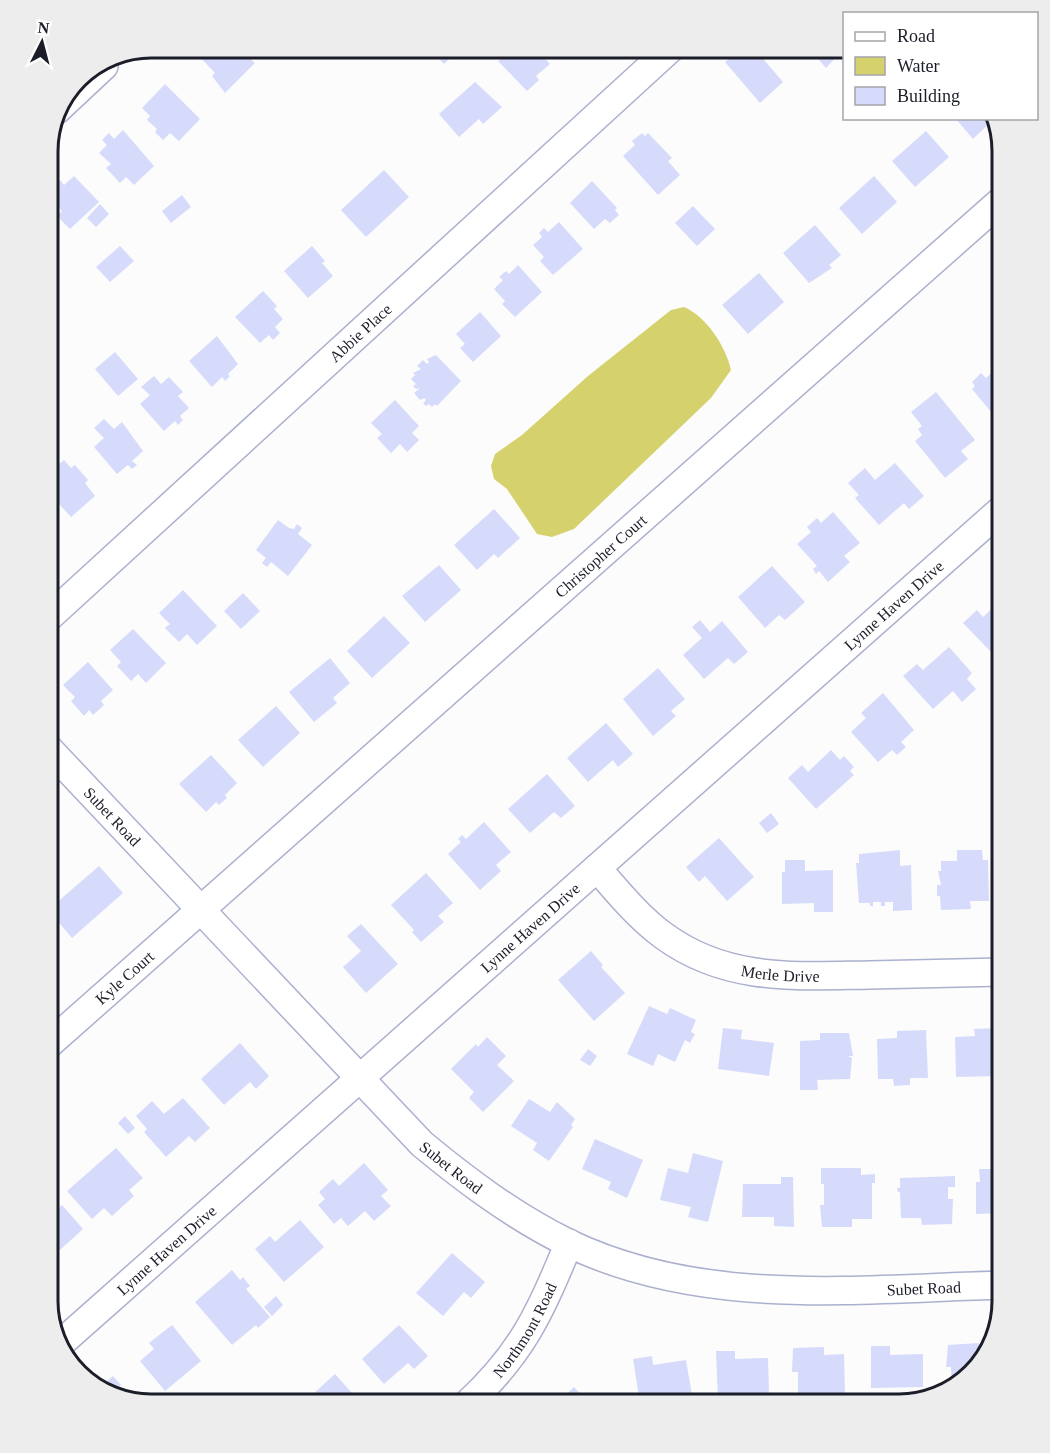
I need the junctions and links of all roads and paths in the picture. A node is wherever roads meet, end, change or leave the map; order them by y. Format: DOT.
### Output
graph roads {
  1 [pos="659,59"];
  2 [pos="992,209"];
  3 [pos="992,518"];
  4 [pos="59,608"];
  5 [pos="58,759"];
  6 [pos="597,868"];
  7 [pos="200,910"];
  8 [pos="992,972"];
  9 [pos="58,1037"];
  10 [pos="362,1078"];
  11 [pos="569,1243"];
  12 [pos="992,1285"];
  13 [pos="67,1338"];
  14 [pos="477,1394"];
  1 -- 4 [label="street, Abbie Place"];
  2 -- 7 [label="street, Christopher Court"];
  3 -- 6 [label="street, Lynne Haven Drive"];
  5 -- 7 [label="street, Subet Road"];
  6 -- 8 [label="street, Merle Drive"];
  6 -- 10 [label="street, Lynne Haven Drive"];
  7 -- 9 [label="street, Kyle Court"];
  7 -- 10 [label="street, Subet Road"];
  10 -- 11 [label="street, Subet Road"];
  10 -- 13 [label="street, Lynne Haven Drive"];
  11 -- 12 [label="street, Subet Road"];
  11 -- 14 [label="street, Northmont Road"];
}
